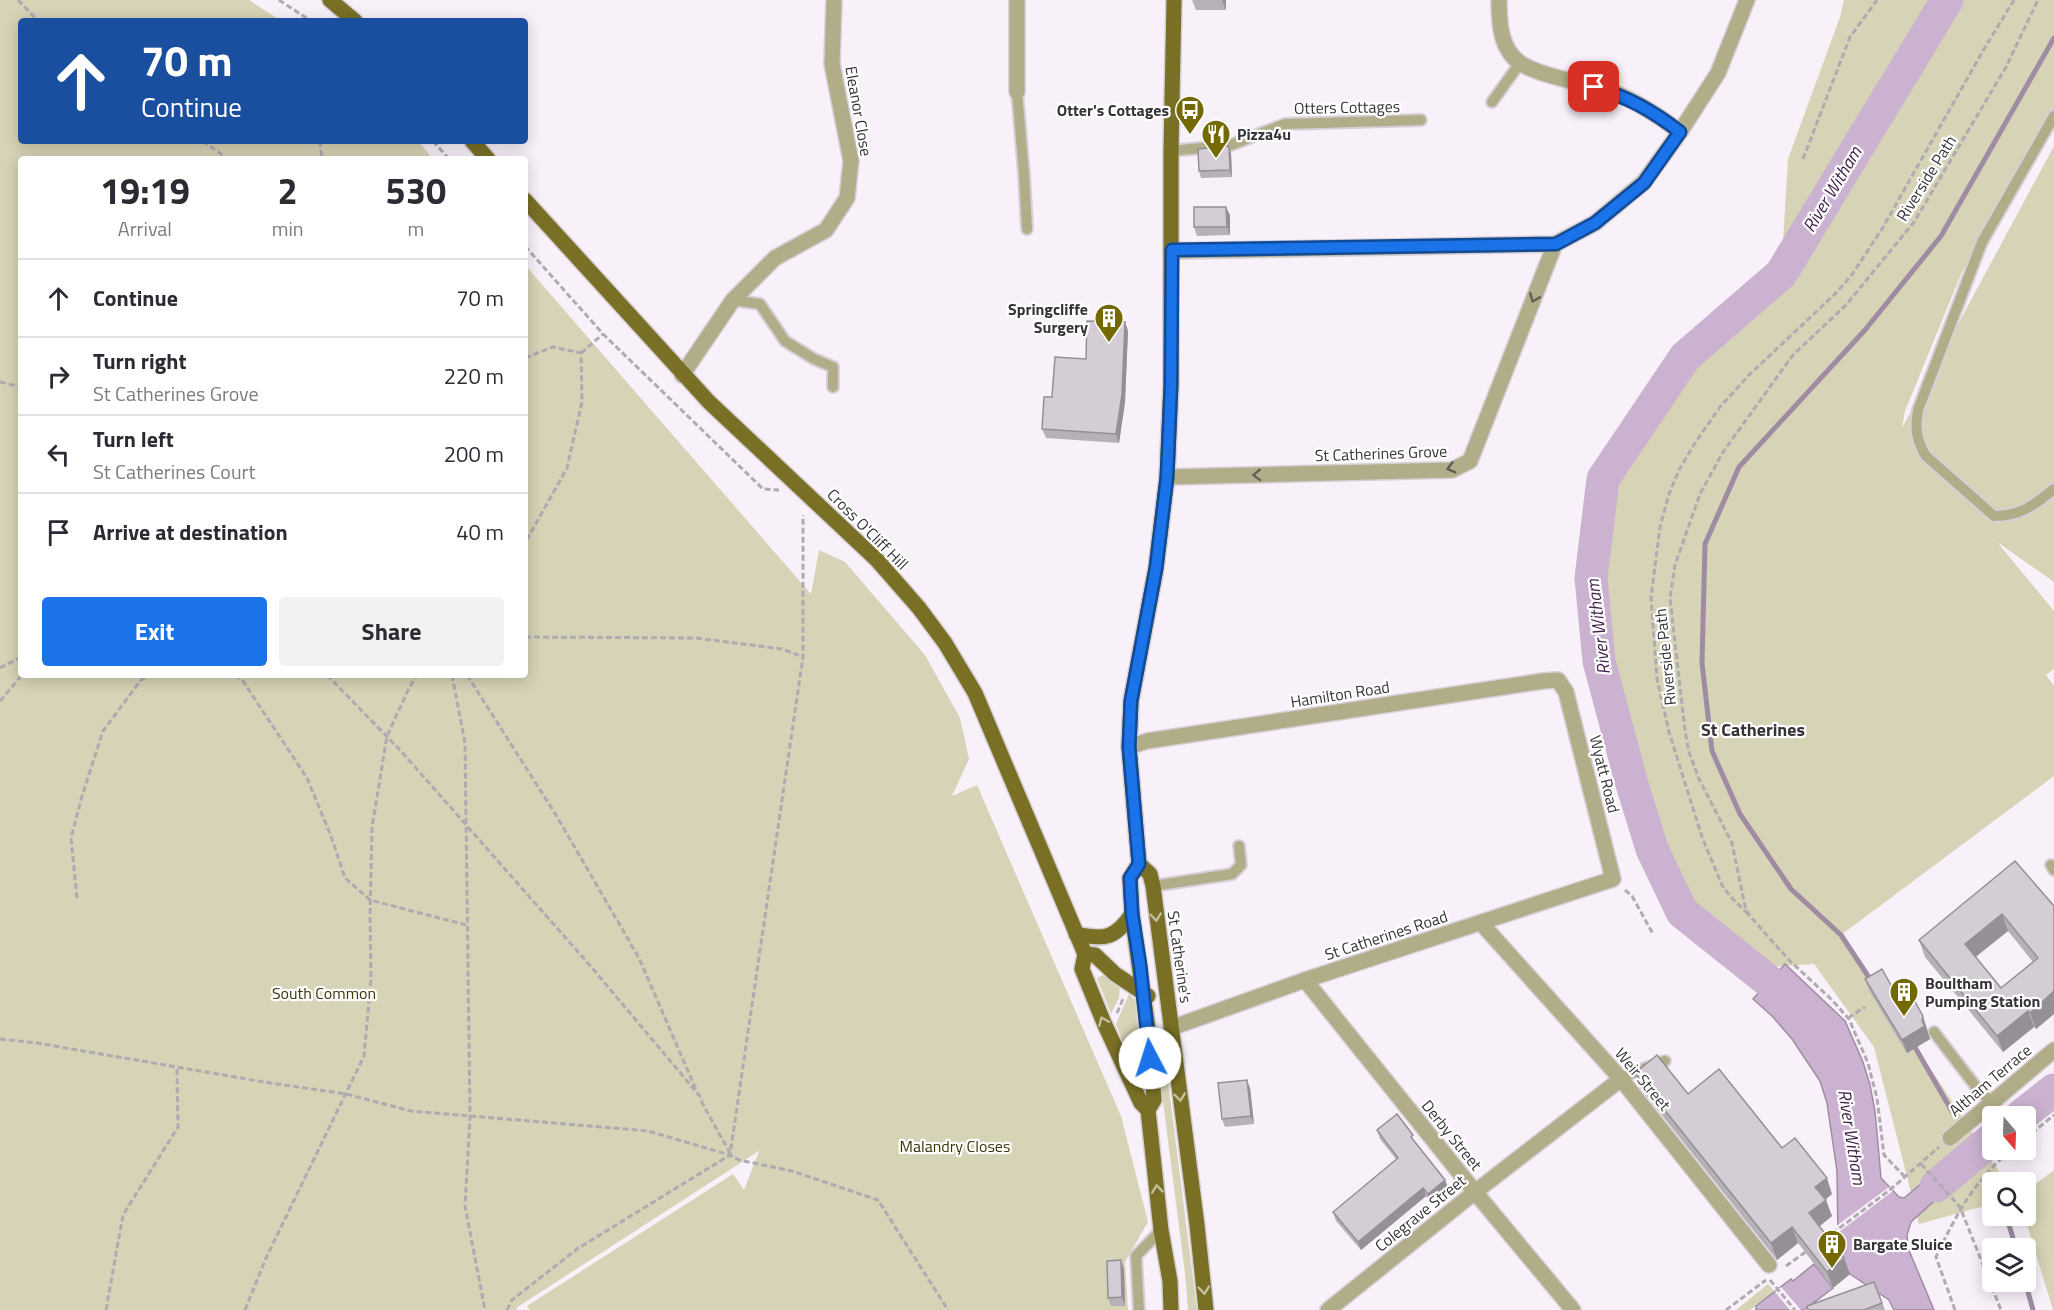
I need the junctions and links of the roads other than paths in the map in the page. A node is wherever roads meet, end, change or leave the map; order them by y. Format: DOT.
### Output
graph roads {
  1 [pos="330,0"];
  2 [pos="834,0"];
  3 [pos="1017,0"];
  4 [pos="1174,0"];
  5 [pos="1499,0"];
  6 [pos="1747,0"];
  7 [pos="351,18"];
  8 [pos="1520,63"];
  9 [pos="1017,92"];
  10 [pos="1492,102"];
  11 [pos="2054,116"];
  12 [pos="1421,120"];
  13 [pos="1680,132"];
  14 [pos="475,144"];
  15 [pos="1171,151"];
  16 [pos="485,156"];
  17 [pos="528,203"];
  18 [pos="1027,229"];
  19 [pos="1556,244"];
  20 [pos="1172,250"];
  21 [pos="733,300"];
  22 [pos="682,375"];
  23 [pos="833,387"];
  24 [pos="1167,477"];
  25 [pos="2054,489"];
  26 [pos="1558,680"];
  27 [pos="1129,747"];
  28 [pos="1239,846"];
  29 [pos="1139,864"];
  30 [pos="1613,879"];
  31 [pos="1152,886"];
  32 [pos="1132,914"];
  33 [pos="1481,923"];
  34 [pos="1076,934"];
  35 [pos="1084,954"];
  36 [pos="1305,980"];
  37 [pos="1144,993"];
  38 [pos="1171,1023"];
  39 [pos="1934,1032"];
  40 [pos="2054,1050"];
  41 [pos="1665,1061"];
  42 [pos="1621,1079"];
  43 [pos="1991,1102"];
  44 [pos="1149,1110"];
  45 [pos="1950,1138"];
  46 [pos="1475,1192"];
  47 [pos="1161,1230"];
  48 [pos="1769,1272"];
  49 [pos="1139,1310"];
  50 [pos="1171,1310"];
  51 [pos="1206,1310"];
  52 [pos="1329,1310"];
  53 [pos="1573,1310"];
  1 -- 7 [label="main road"];
  2 -- 21 [label="street, Eleanor Close"];
  3 -- 9 [label="street"];
  4 -- 15 [label="main road"];
  5 -- 8 [label="street"];
  6 -- 13 [label="street"];
  8 -- 10 [label="lane"];
  8 -- 13 [label="street"];
  9 -- 18 [label="lane"];
  11 -- 25 [label="lane"];
  12 -- 15 [label="lane, Otters Cottages"];
  13 -- 19 [label="street"];
  14 -- 16 [label="main road"];
  15 -- 20 [label="main road"];
  17 -- 22 [label="main road, Cross O'Cliff Hill"];
  19 -- 20 [label="street"];
  19 -- 24 [label="street, St Catherines Grove, one-way"];
  20 -- 24 [label="main road"];
  21 -- 22 [label="street, Eleanor Close"];
  21 -- 23 [label="lane"];
  22 -- 34 [label="main road, Cross O'Cliff Hill"];
  24 -- 27 [label="main road"];
  26 -- 27 [label="street, Hamilton Road"];
  26 -- 30 [label="street, Wyatt Road"];
  27 -- 29 [label="main road"];
  28 -- 31 [label="lane"];
  29 -- 31 [label="main road, St Catherine's"];
  29 -- 32 [label="main road"];
  30 -- 33 [label="street, St Catherines Road"];
  31 -- 38 [label="main road, St Catherine's, one-way"];
  32 -- 34 [label="main road"];
  32 -- 37 [label="main road"];
  33 -- 36 [label="street, St Catherines Road"];
  33 -- 42 [label="street, Weir Street"];
  34 -- 35 [label="main road, Cross O'Cliff Hill"];
  35 -- 37 [label="main road"];
  44 -- 35 [label="main road, one-way"];
  36 -- 38 [label="street, St Catherines Road"];
  36 -- 46 [label="street, Derby Street"];
  37 -- 38 [label="main road"];
  37 -- 44 [label="main road"];
  38 -- 51 [label="main road, St Catherine's, one-way"];
  39 -- 43 [label="lane"];
  40 -- 43 [label="street, Altham Terrace"];
  41 -- 42 [label="lane"];
  42 -- 46 [label="street, Colegrave Street"];
  42 -- 48 [label="street, Weir Street"];
  43 -- 45 [label="street, Altham Terrace"];
  47 -- 44 [label="main road, one-way"];
  46 -- 52 [label="street, Colegrave Street"];
  46 -- 53 [label="street, Derby Street"];
  47 -- 49 [label="lane"];
  47 -- 50 [label="main road"];
}
